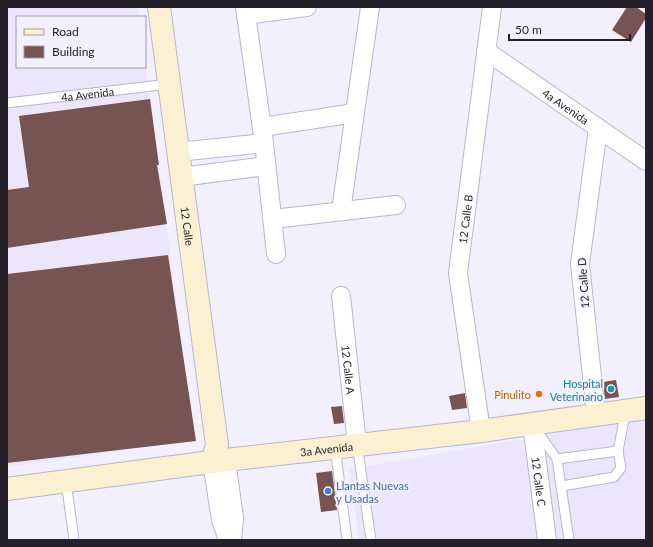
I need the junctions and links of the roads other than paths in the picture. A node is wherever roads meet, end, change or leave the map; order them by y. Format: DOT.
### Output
graph roads {
  1 [pos="159,7"];
  2 [pos="307,7"];
  3 [pos="370,7"];
  4 [pos="492,7"];
  5 [pos="245,11"];
  6 [pos="486,51"];
  7 [pos="169,84"];
  8 [pos="7,103"];
  9 [pos="355,113"];
  10 [pos="598,128"];
  11 [pos="263,135"];
  12 [pos="227,147"];
  13 [pos="178,152"];
  14 [pos="646,161"];
  15 [pos="266,166"];
  16 [pos="229,170"];
  17 [pos="181,177"];
  18 [pos="396,205"];
  19 [pos="341,211"];
  20 [pos="273,219"];
  21 [pos="276,254"];
  22 [pos="341,296"];
  23 [pos="636,409"];
  24 [pos="596,414"];
  25 [pos="532,424"];
  26 [pos="481,431"];
  27 [pos="357,444"];
  28 [pos="335,447"];
  29 [pos="618,451"];
  30 [pos="218,455"];
  31 [pos="557,460"];
  32 [pos="66,481"];
  33 [pos="562,486"];
  34 [pos="7,489"];
  35 [pos="74,540"];
  36 [pos="228,540"];
  37 [pos="232,540"];
  38 [pos="347,540"];
  39 [pos="371,540"];
  40 [pos="547,540"];
  41 [pos="569,540"];
  1 -- 7 [label="main road, 12 Calle"];
  2 -- 5 [label="street"];
  3 -- 9 [label="street"];
  4 -- 6 [label="street, 12 Calle B"];
  5 -- 11 [label="street"];
  6 -- 10 [label="street, 4a Avenida"];
  6 -- 26 [label="street, 12 Calle B"];
  7 -- 8 [label="lane, 4a Avenida"];
  7 -- 13 [label="main road, 12 Calle"];
  9 -- 11 [label="street"];
  9 -- 19 [label="street"];
  10 -- 14 [label="street, 4a Avenida"];
  10 -- 24 [label="street, 12 Calle D"];
  11 -- 12 [label="street"];
  11 -- 15 [label="street"];
  12 -- 13 [label="street"];
  12 -- 16 [label="street"];
  13 -- 17 [label="main road, 12 Calle"];
  15 -- 16 [label="street"];
  15 -- 20 [label="street"];
  16 -- 17 [label="street"];
  17 -- 30 [label="main road, 12 Calle"];
  18 -- 19 [label="street"];
  19 -- 20 [label="street"];
  20 -- 21 [label="street"];
  22 -- 27 [label="street, 12 Calle A"];
  23 -- 24 [label="main road, 3a Avenida"];
  23 -- 29 [label="lane"];
  24 -- 25 [label="main road, 3a Avenida"];
  25 -- 26 [label="main road, 3a Avenida"];
  25 -- 31 [label="lane"];
  25 -- 40 [label="street, 12 Calle C"];
  26 -- 27 [label="main road, 3a Avenida"];
  27 -- 28 [label="main road, 3a Avenida"];
  27 -- 39 [label="lane"];
  28 -- 30 [label="main road, 3a Avenida"];
  28 -- 38 [label="lane"];
  29 -- 31 [label="lane"];
  29 -- 33 [label="lane"];
  30 -- 32 [label="main road, 3a Avenida"];
  30 -- 36 [label="street, 12 Calle"];
  30 -- 37 [label="street, 12 Calle"];
  31 -- 33 [label="lane"];
  32 -- 34 [label="main road, 3a Avenida"];
  32 -- 35 [label="lane"];
  33 -- 41 [label="lane"];
}
